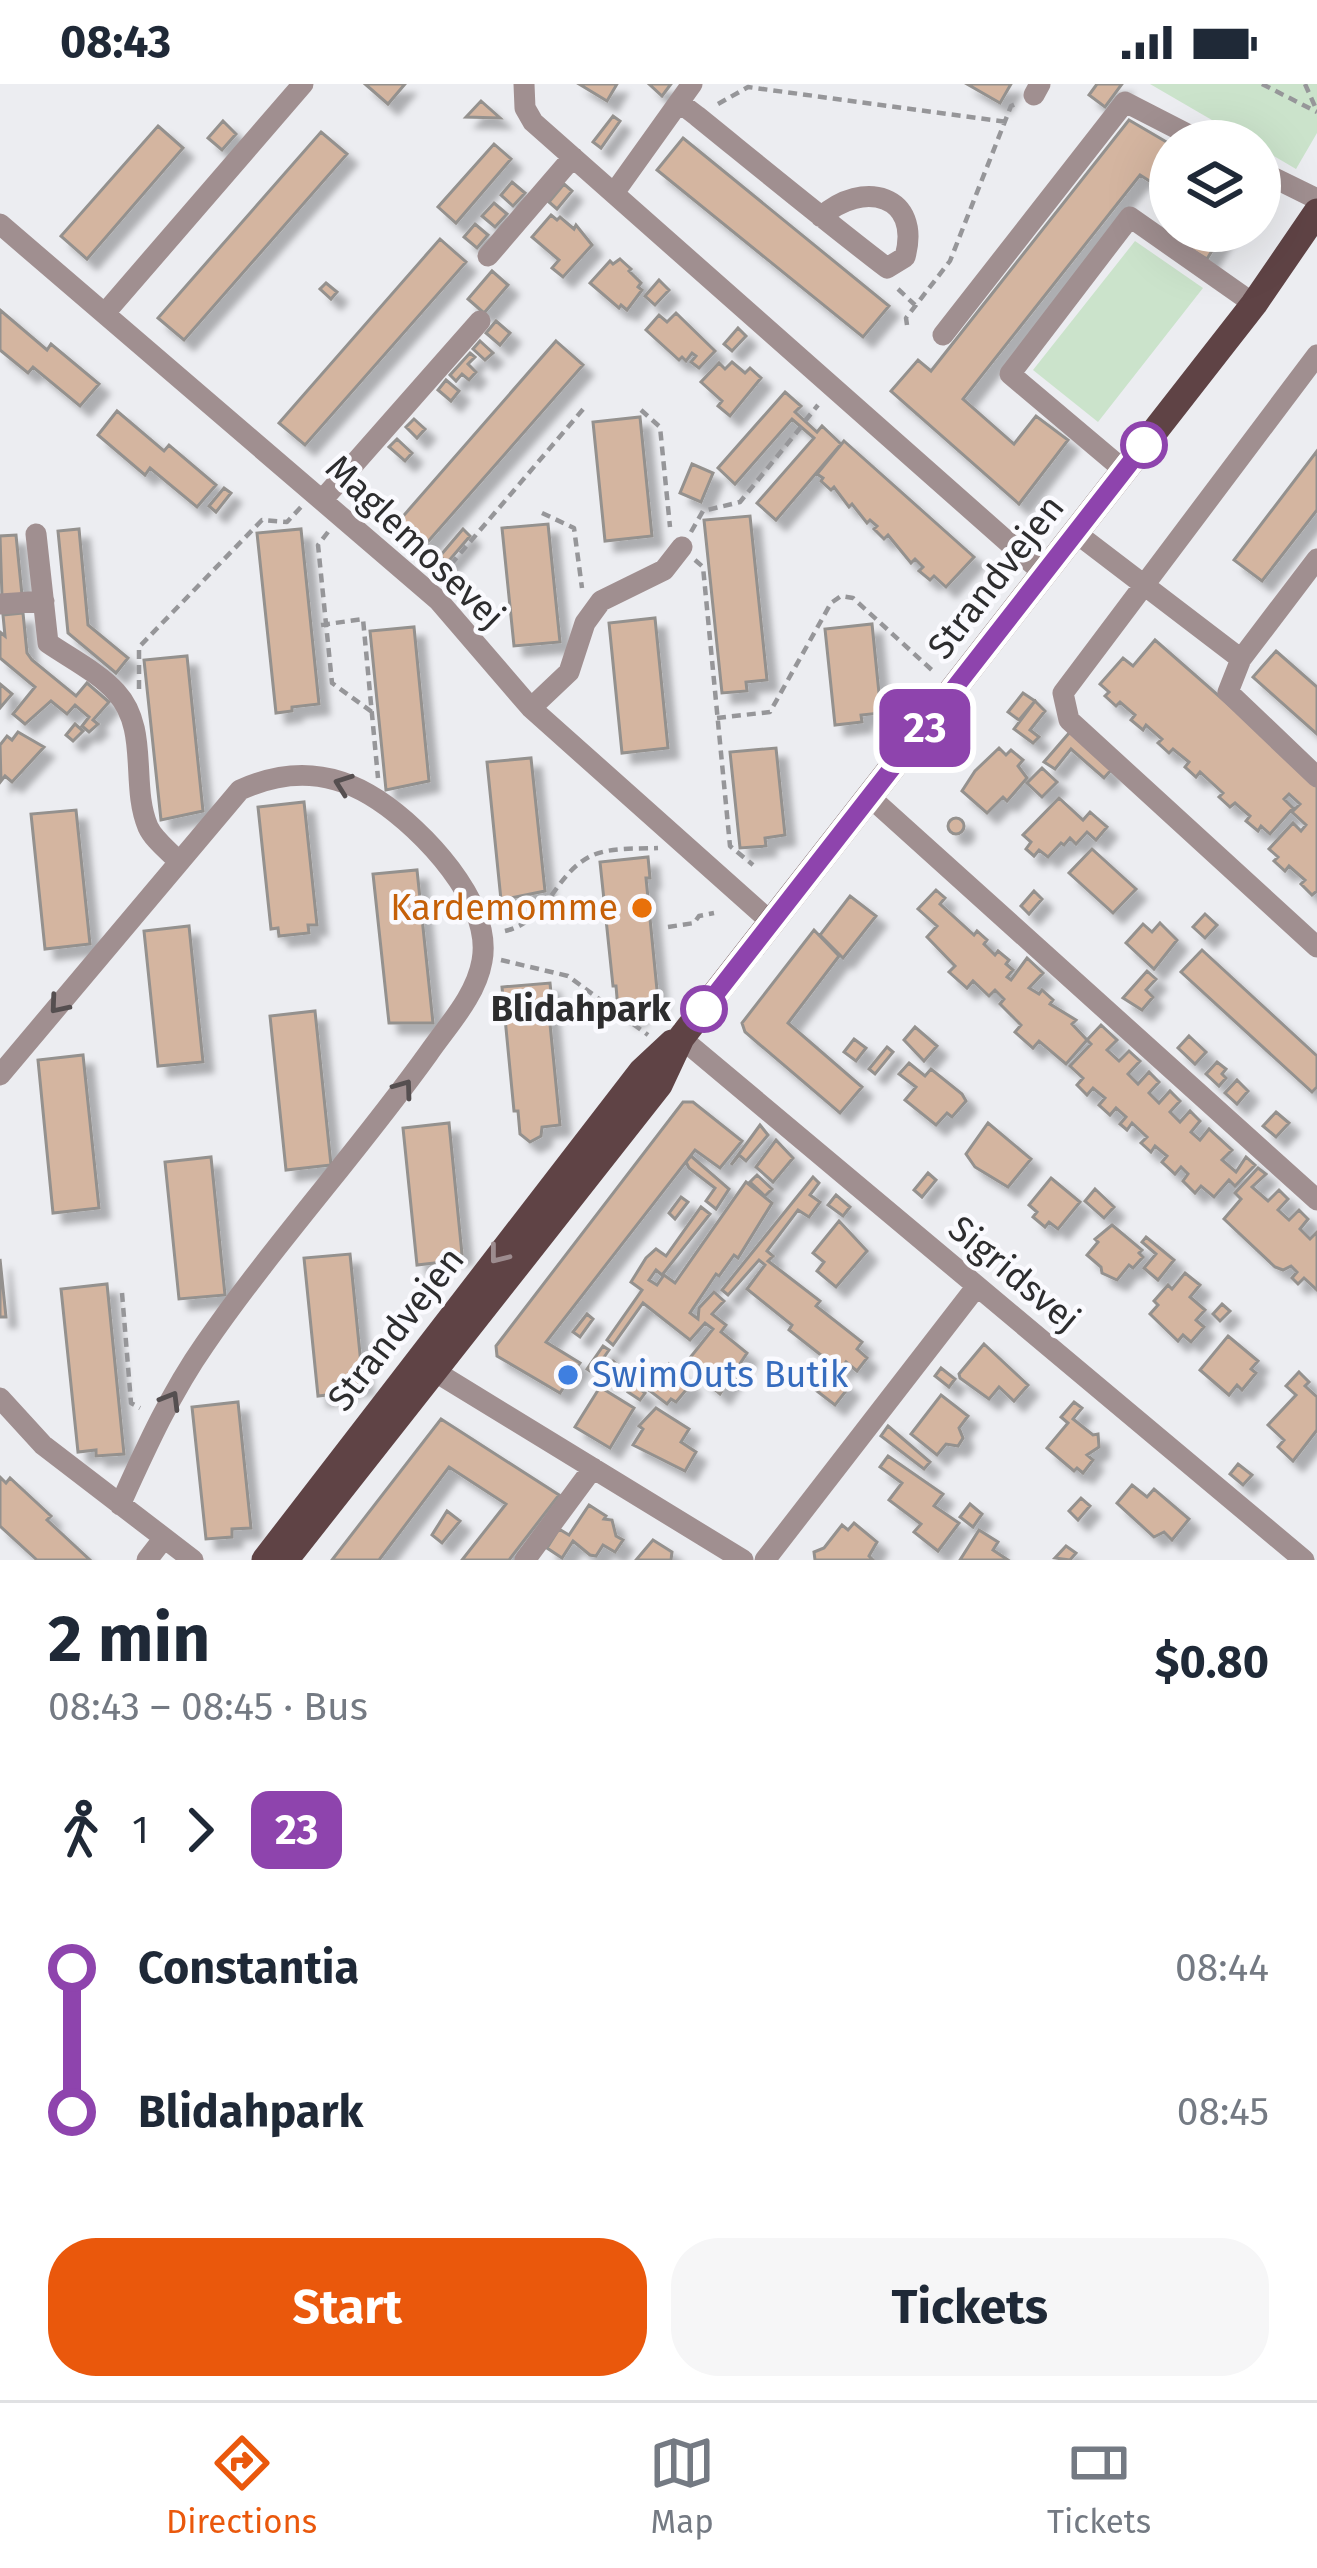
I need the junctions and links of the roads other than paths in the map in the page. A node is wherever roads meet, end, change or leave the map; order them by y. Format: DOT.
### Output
graph roads {
  1 [pos="303,84"];
  2 [pos="524,84"];
  3 [pos="690,101"];
  4 [pos="1161,120"];
  5 [pos="572,157"];
  6 [pos="1281,181"];
  7 [pos="614,193"];
  8 [pos="1317,199"];
  9 [pos="1317,212"];
  10 [pos="821,217"];
  11 [pos="0,224"];
  12 [pos="488,256"];
  13 [pos="1254,304"];
  14 [pos="105,313"];
  15 [pos="480,321"];
  16 [pos="943,334"];
  17 [pos="1317,355"];
  18 [pos="1125,471"];
  19 [pos="320,495"];
  20 [pos="1076,533"];
  21 [pos="36,534"];
  22 [pos="682,547"];
  23 [pos="1317,559"];
  24 [pos="1044,574"];
  25 [pos="1145,585"];
  26 [pos="44,601"];
  27 [pos="0,604"];
  28 [pos="1241,659"];
  29 [pos="531,708"];
  30 [pos="1317,777"];
  31 [pos="871,798"];
  32 [pos="179,862"];
  33 [pos="771,922"];
  34 [pos="1317,947"];
  35 [pos="673,1043"];
  36 [pos="0,1075"];
  37 [pos="1317,1200"];
  38 [pos="977,1286"];
  39 [pos="426,1366"];
  40 [pos="0,1398"];
  41 [pos="593,1468"];
  42 [pos="120,1505"];
  43 [pos="164,1538"];
  44 [pos="147,1560"];
  45 [pos="193,1560"];
  46 [pos="265,1560"];
  47 [pos="285,1560"];
  48 [pos="524,1560"];
  49 [pos="743,1560"];
  50 [pos="765,1560"];
  51 [pos="1304,1560"];
  1 -- 14 [label="street"];
  2 -- 5 [label="street"];
  3 -- 7 [label="street"];
  3 -- 10 [label="street"];
  4 -- 16 [label="street"];
  5 -- 7 [label="street"];
  5 -- 12 [label="street"];
  6 -- 8 [label="street"];
  7 -- 24 [label="street"];
  9 -- 13 [label="main road, Strandvejen"];
  10 -- 10 [label="street"];
  11 -- 14 [label="street, Maglemosevej"];
  13 -- 18 [label="main road, Strandvejen"];
  13 -- 18 [label="street"];
  14 -- 19 [label="street, Maglemosevej"];
  15 -- 19 [label="street"];
  17 -- 25 [label="street"];
  18 -- 20 [label="main road, Strandvejen"];
  19 -- 29 [label="street, Maglemosevej"];
  20 -- 24 [label="main road, Strandvejen"];
  20 -- 25 [label="street"];
  21 -- 26 [label="street"];
  22 -- 29 [label="street"];
  23 -- 28 [label="street"];
  24 -- 31 [label="main road, Strandvejen"];
  25 -- 28 [label="street"];
  25 -- 34 [label="street"];
  26 -- 27 [label="street"];
  26 -- 32 [label="street"];
  28 -- 30 [label="street"];
  29 -- 33 [label="street, Maglemosevej"];
  31 -- 33 [label="main road, Strandvejen"];
  31 -- 37 [label="street"];
  32 -- 36 [label="street, one-way"];
  42 -- 32 [label="street, one-way"];
  33 -- 35 [label="main road, Strandvejen"];
  35 -- 38 [label="street, Sigridsvej"];
  35 -- 39 [label="main road, Strandvejen"];
  38 -- 50 [label="street"];
  38 -- 51 [label="street, Sigridsvej"];
  39 -- 41 [label="street"];
  39 -- 46 [label="main road, Strandvejen"];
  39 -- 47 [label="main road, Strandvejen"];
  40 -- 42 [label="street"];
  41 -- 48 [label="street"];
  41 -- 49 [label="street"];
  42 -- 43 [label="street"];
  43 -- 44 [label="street"];
  43 -- 45 [label="street"];
}
